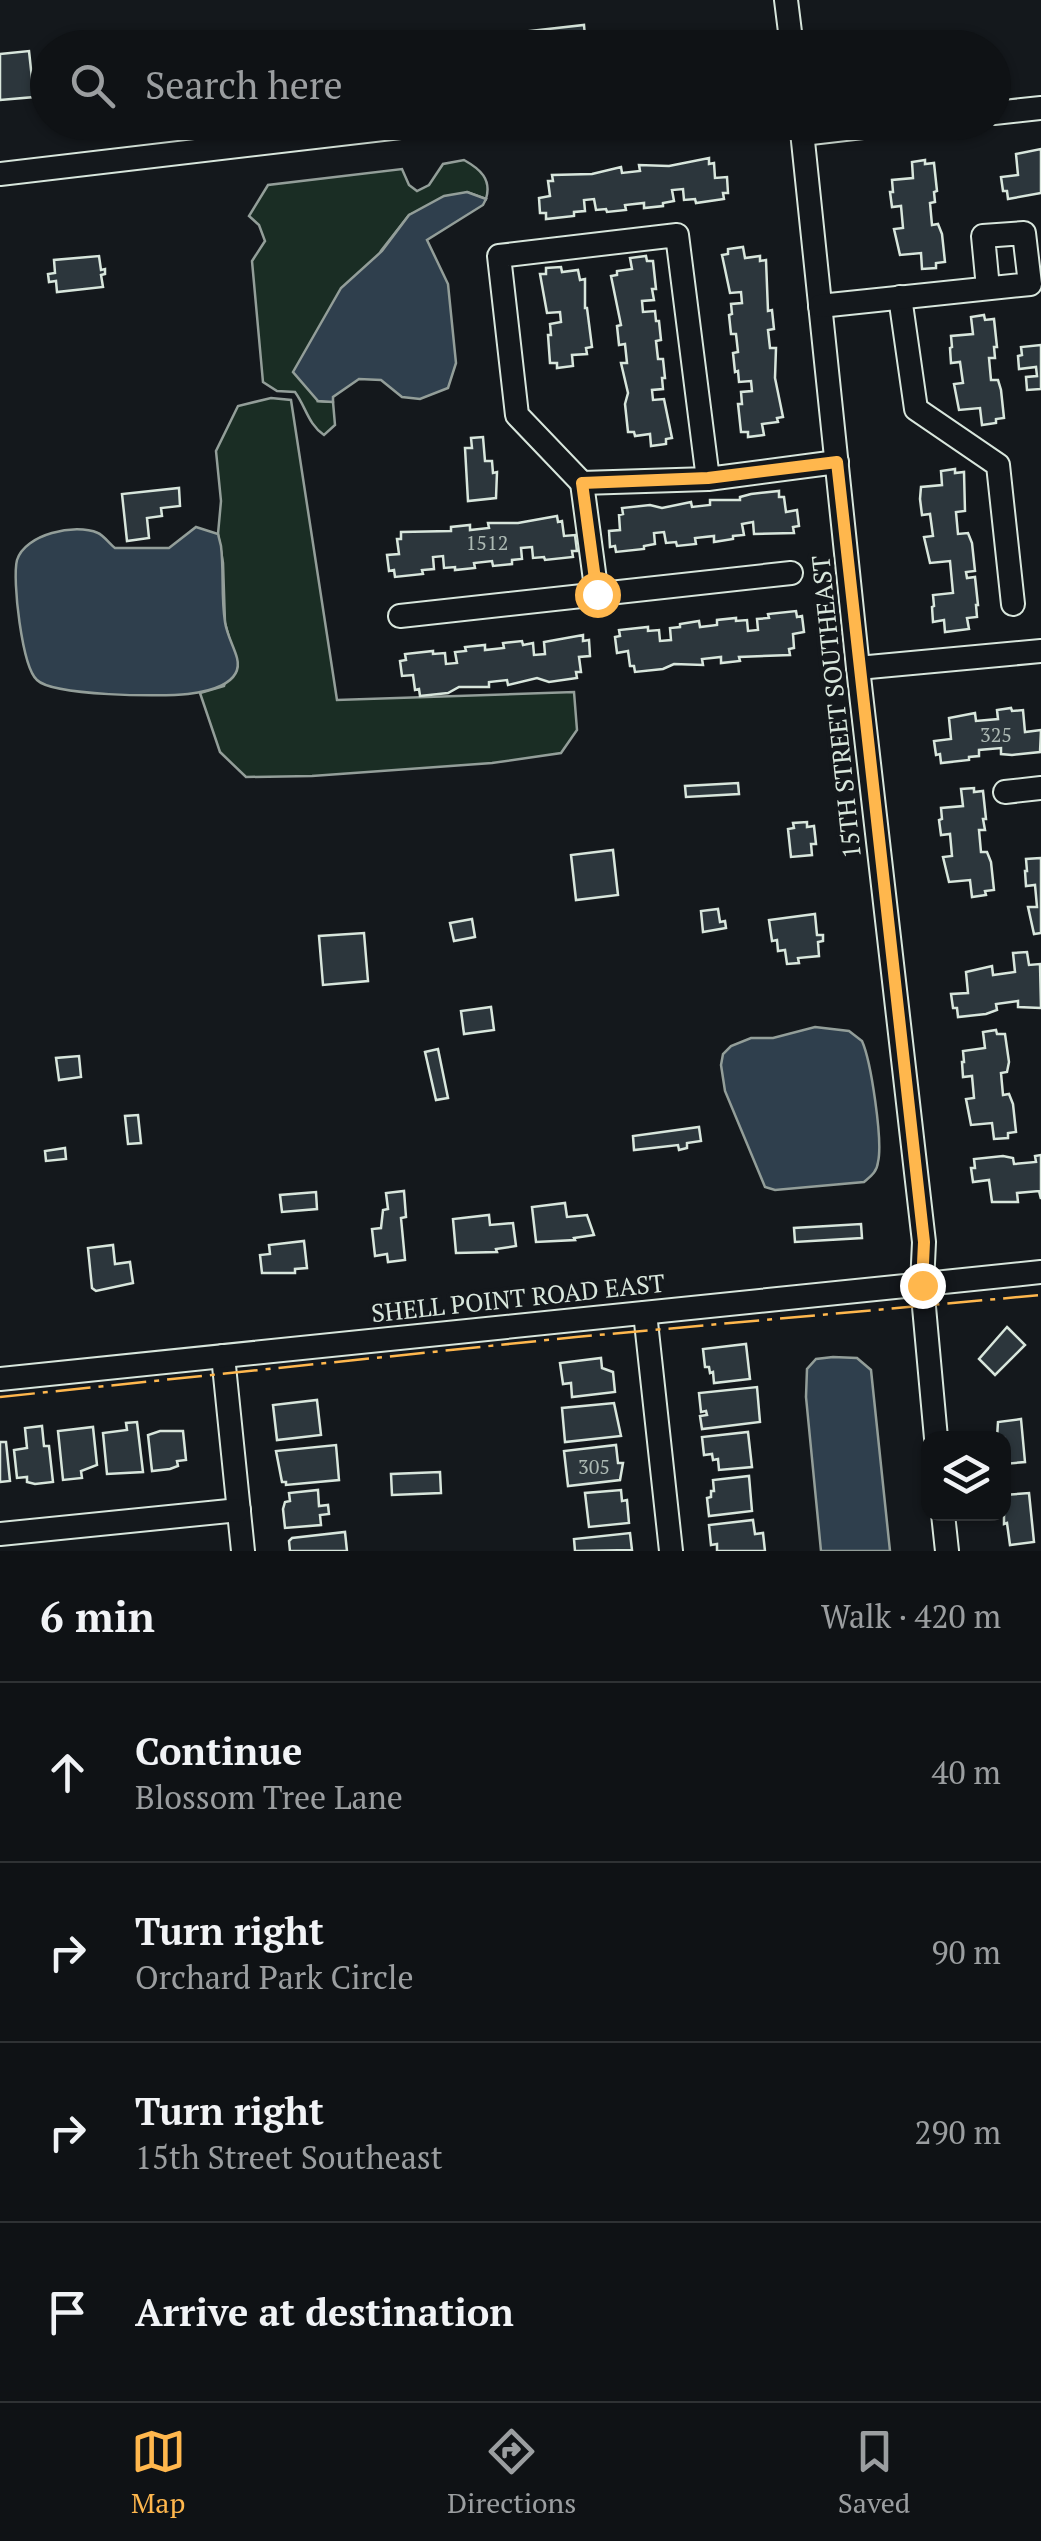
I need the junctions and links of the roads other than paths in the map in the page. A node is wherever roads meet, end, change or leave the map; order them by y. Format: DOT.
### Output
graph roads {
  1 [pos="786,0"];
  2 [pos="790,30"];
  3 [pos="1041,108"];
  4 [pos="1011,111"];
  5 [pos="290,140"];
  6 [pos="803,140"];
  7 [pos="0,174"];
  8 [pos="988,288"];
  9 [pos="900,298"];
  10 [pos="820,306"];
  11 [pos="837,462"];
  12 [pos="708,478"];
  13 [pos="582,483"];
  14 [pos="791,572"];
  15 [pos="597,594"];
  16 [pos="1013,604"];
  17 [pos="400,616"];
  18 [pos="1041,651"];
  19 [pos="858,668"];
  20 [pos="1041,788"];
  21 [pos="1005,792"];
  22 [pos="1041,1272"];
  23 [pos="922,1285"];
  24 [pos="644,1312"];
  25 [pos="223,1356"];
  26 [pos="0,1379"];
  27 [pos="935,1431"];
  28 [pos="239,1510"];
  29 [pos="944,1521"];
  30 [pos="0,1534"];
  31 [pos="244,1551"];
  32 [pos="670,1551"];
  33 [pos="947,1551"];
  1 -- 2 [label="street"];
  3 -- 4 [label="street"];
  5 -- 7 [label="street"];
  6 -- 10 [label="street, 15TH STREET SOUTHEAST"];
  8 -- 8 [label="street"];
  8 -- 9 [label="street"];
  9 -- 10 [label="street"];
  9 -- 16 [label="street"];
  10 -- 11 [label="street, 15TH STREET SOUTHEAST"];
  11 -- 12 [label="street"];
  11 -- 19 [label="street, 15TH STREET SOUTHEAST"];
  12 -- 13 [label="street"];
  12 -- 13 [label="street"];
  13 -- 15 [label="street"];
  14 -- 15 [label="street"];
  15 -- 17 [label="street"];
  18 -- 19 [label="street"];
  19 -- 23 [label="street, 15TH STREET SOUTHEAST"];
  20 -- 21 [label="street"];
  22 -- 23 [label="street, SHELL POINT ROAD EAST"];
  23 -- 24 [label="street, SHELL POINT ROAD EAST"];
  23 -- 27 [label="street, 15TH STREET SOUTHEAST"];
  24 -- 25 [label="street, SHELL POINT ROAD EAST"];
  24 -- 32 [label="street"];
  25 -- 26 [label="street, SHELL POINT ROAD EAST"];
  25 -- 28 [label="street"];
  28 -- 30 [label="street"];
  28 -- 31 [label="street"];
  29 -- 33 [label="street"];
}
